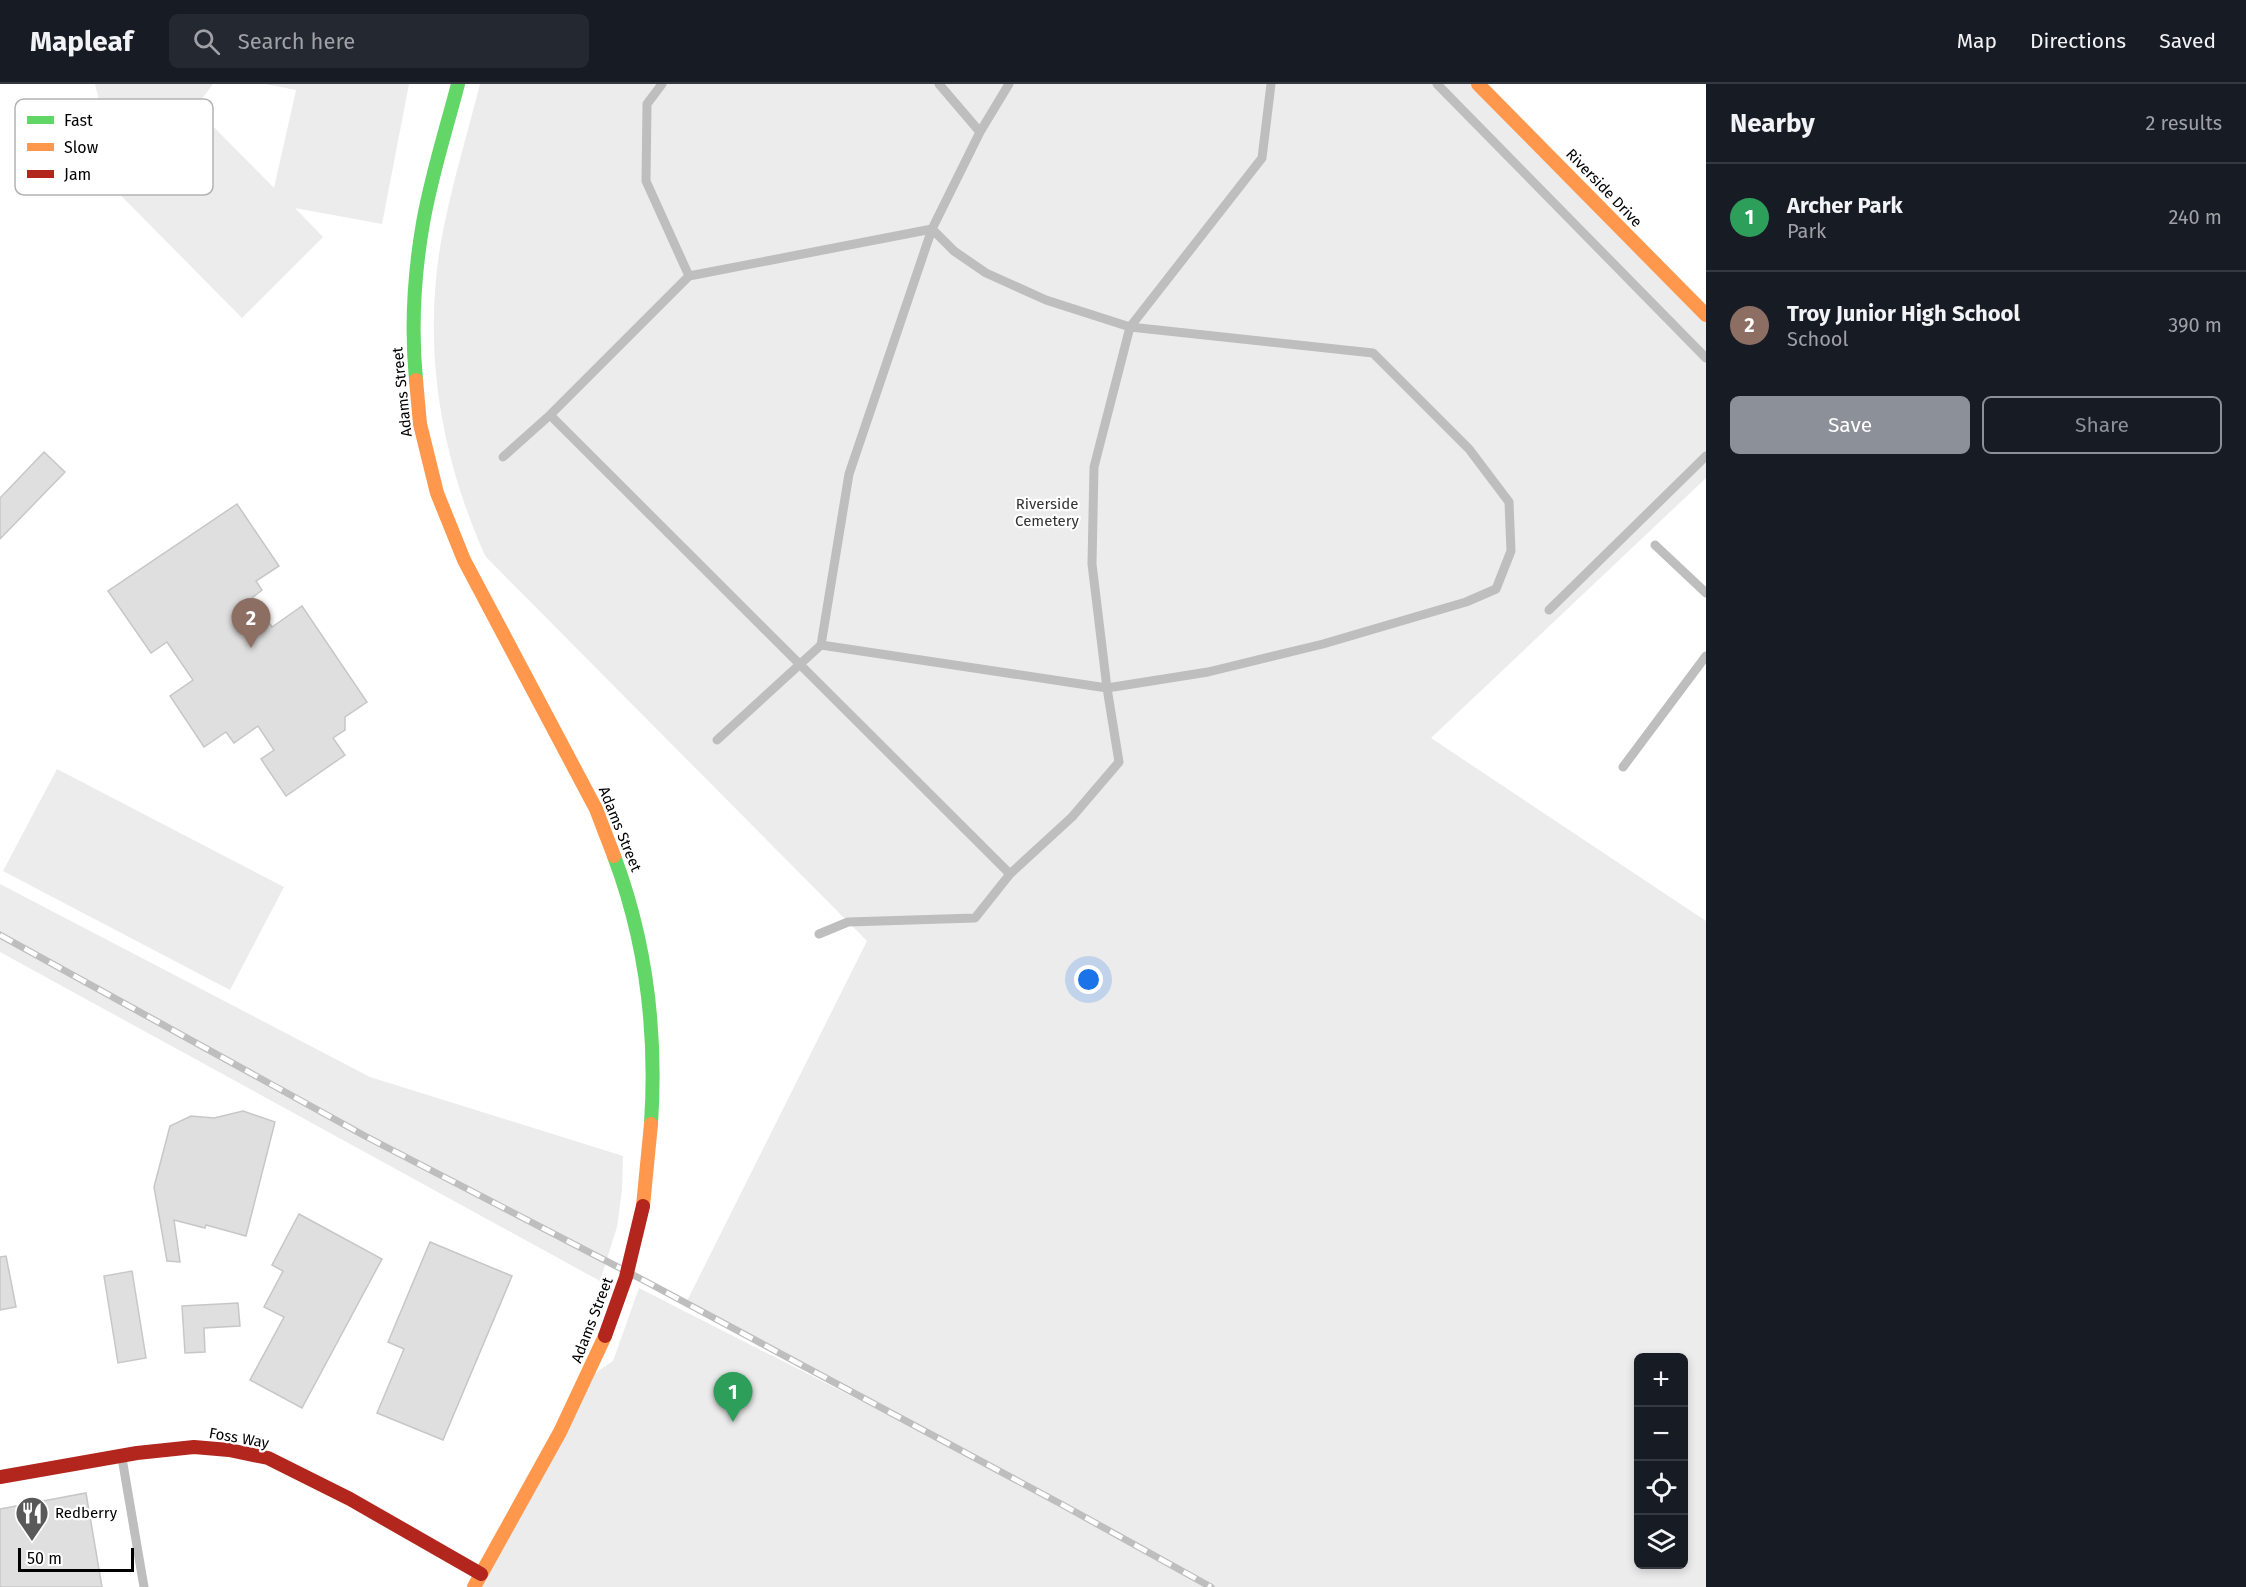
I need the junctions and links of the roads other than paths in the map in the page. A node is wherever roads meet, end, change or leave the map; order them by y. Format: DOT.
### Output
graph roads {
  1 [pos="458,84"];
  2 [pos="662,84"];
  3 [pos="939,84"];
  4 [pos="1009,84"];
  5 [pos="1271,84"];
  6 [pos="1437,84"];
  7 [pos="1478,84"];
  8 [pos="980,132"];
  9 [pos="932,229"];
  10 [pos="689,276"];
  11 [pos="1706,315"];
  12 [pos="1130,327"];
  13 [pos="1706,358"];
  14 [pos="550,415"];
  15 [pos="1706,456"];
  16 [pos="503,457"];
  17 [pos="1655,545"];
  18 [pos="1706,593"];
  19 [pos="1549,610"];
  20 [pos="821,645"];
  21 [pos="1706,656"];
  22 [pos="801,666"];
  23 [pos="1107,688"];
  24 [pos="717,740"];
  25 [pos="1623,767"];
  26 [pos="1010,874"];
  27 [pos="819,934"];
  28 [pos="121,1456"];
  29 [pos="0,1477"];
  30 [pos="481,1574"];
  31 [pos="144,1587"];
  32 [pos="474,1587"];
  1 -- 30 [label="street, Adams Street, bridge"];
  2 -- 10 [label="lane"];
  3 -- 8 [label="lane"];
  4 -- 8 [label="lane"];
  5 -- 12 [label="lane"];
  6 -- 13 [label="lane"];
  7 -- 11 [label="street, Riverside Drive"];
  8 -- 9 [label="lane"];
  9 -- 10 [label="lane"];
  9 -- 12 [label="lane"];
  9 -- 20 [label="lane"];
  10 -- 14 [label="lane"];
  12 -- 23 [label="lane"];
  12 -- 23 [label="lane"];
  14 -- 16 [label="lane"];
  14 -- 22 [label="lane"];
  15 -- 19 [label="lane"];
  17 -- 18 [label="lane"];
  20 -- 22 [label="lane"];
  20 -- 23 [label="lane"];
  21 -- 25 [label="lane"];
  22 -- 24 [label="lane"];
  22 -- 26 [label="lane"];
  23 -- 26 [label="lane"];
  26 -- 27 [label="lane"];
  28 -- 29 [label="street, Foss Way"];
  28 -- 30 [label="street, Foss Way"];
  28 -- 31 [label="lane"];
  30 -- 32 [label="street, Adams Street"];
}
